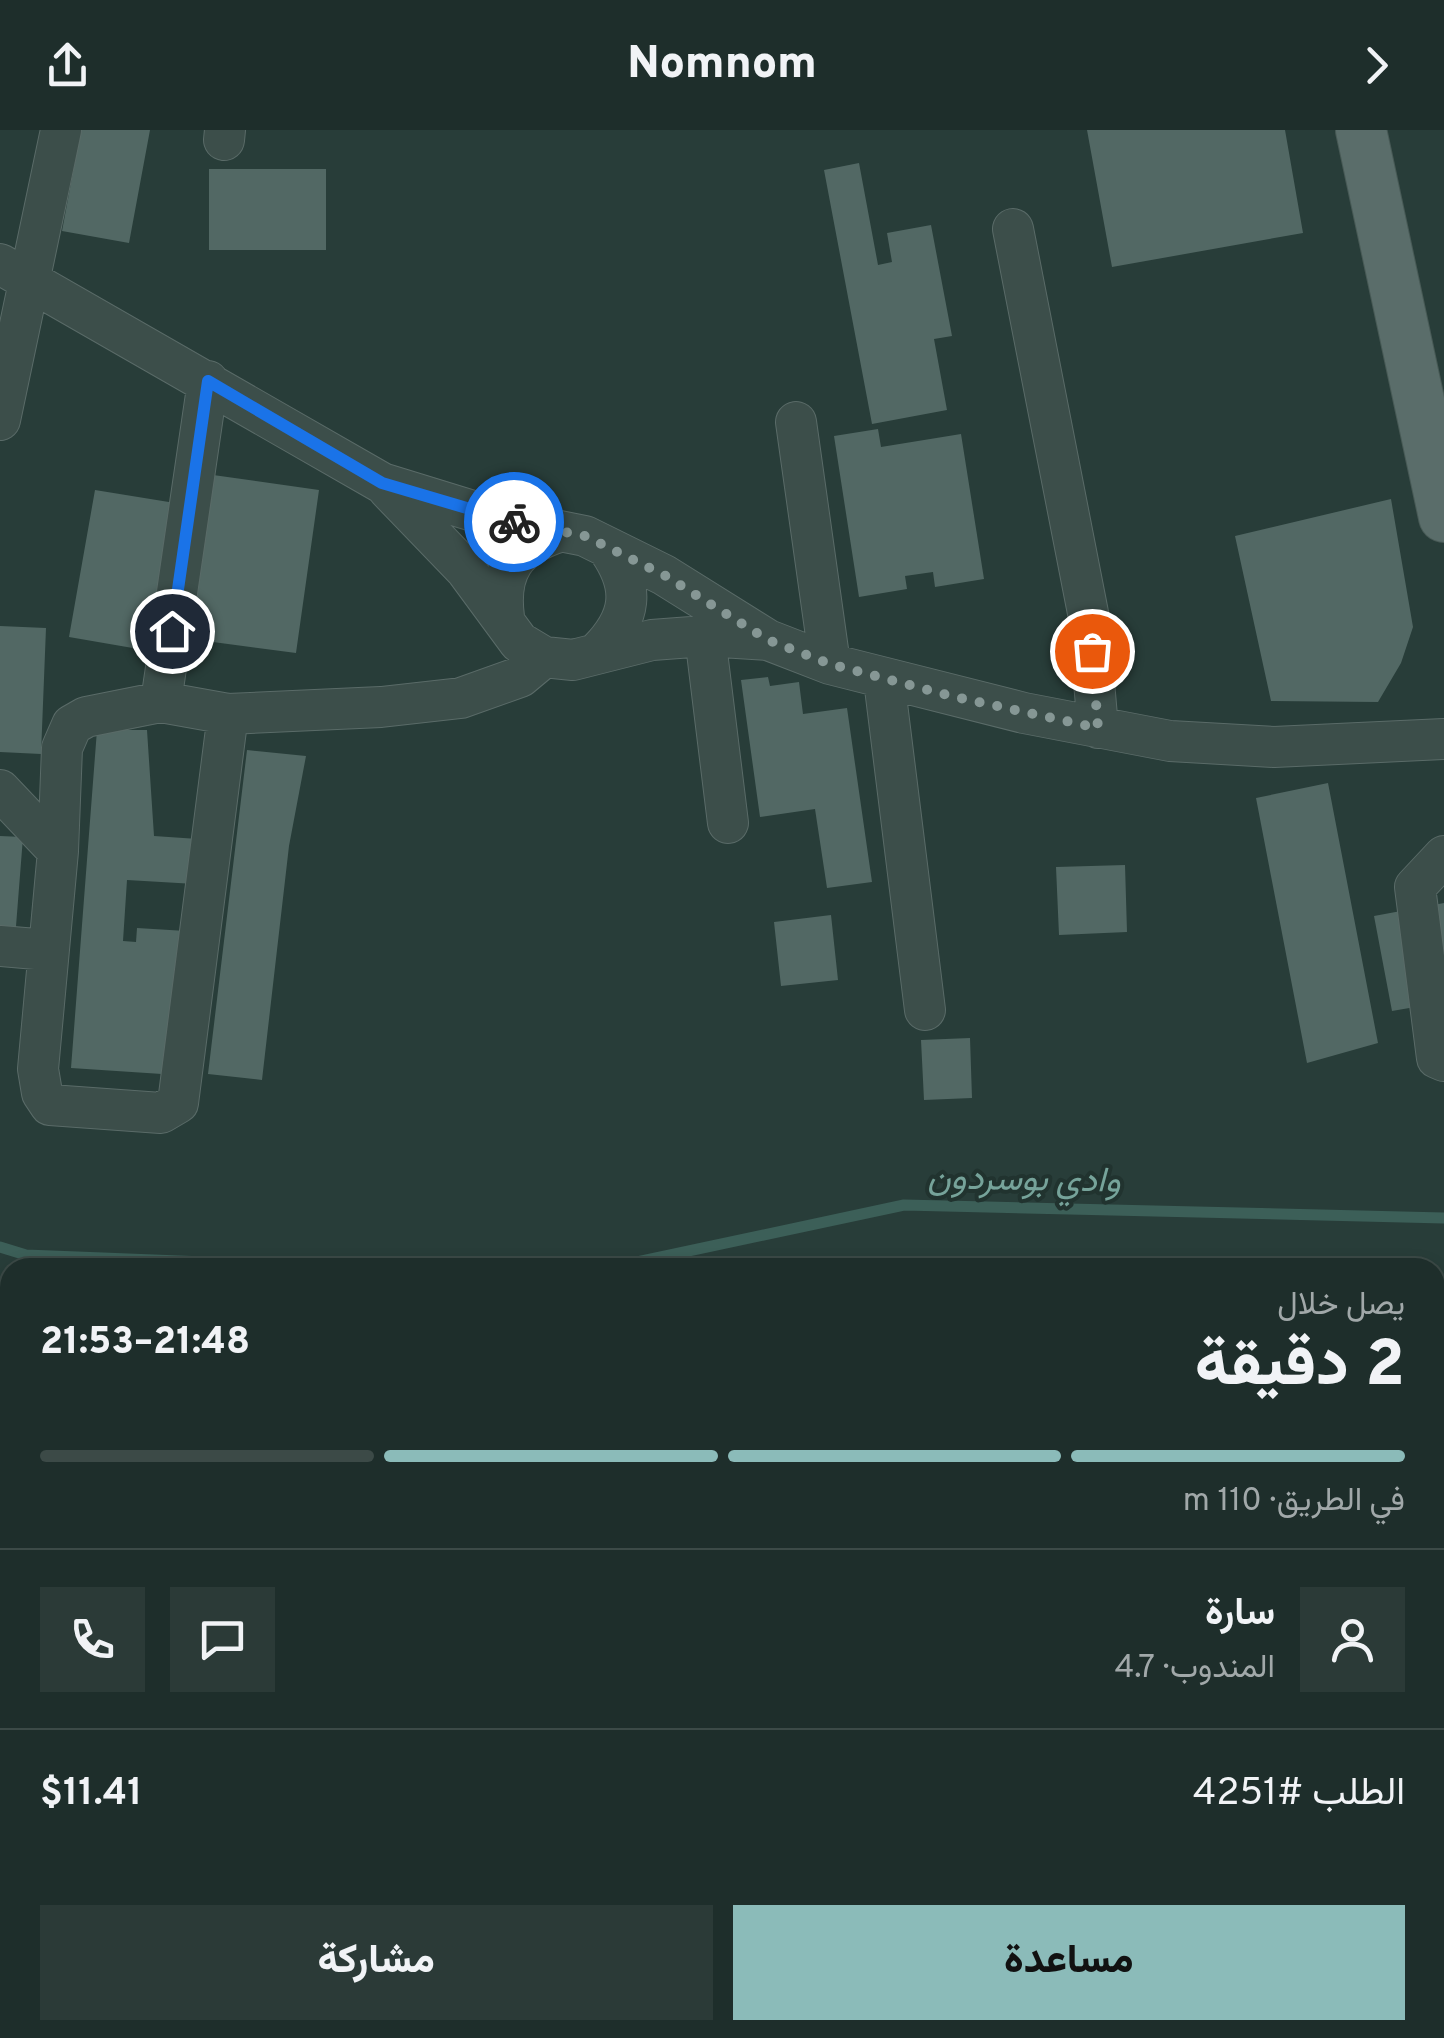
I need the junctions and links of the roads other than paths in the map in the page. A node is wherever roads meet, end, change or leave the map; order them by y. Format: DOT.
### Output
graph roads {
  1 [pos="60,130"];
  2 [pos="1361,130"];
  3 [pos="1014,229"];
  4 [pos="13,272"];
  5 [pos="208,381"];
  6 [pos="0,420"];
  7 [pos="796,422"];
  8 [pos="1437,449"];
  9 [pos="382,483"];
  10 [pos="1444,517"];
  11 [pos="559,532"];
  12 [pos="609,550"];
  13 [pos="504,617"];
  14 [pos="706,636"];
  15 [pos="768,640"];
  16 [pos="600,650"];
  17 [pos="544,657"];
  18 [pos="830,664"];
  19 [pos="884,680"];
  20 [pos="162,702"];
  21 [pos="228,714"];
  22 [pos="1098,728"];
  23 [pos="1444,739"];
  24 [pos="0,790"];
  25 [pos="728,822"];
  26 [pos="58,850"];
  27 [pos="1444,856"];
  28 [pos="0,946"];
  29 [pos="48,950"];
  30 [pos="925,1010"];
  31 [pos="1444,1061"];
  1 -- 4 [label="street"];
  2 -- 8 [label="main road"];
  3 -- 22 [label="street"];
  4 -- 5 [label="street"];
  4 -- 6 [label="street"];
  5 -- 9 [label="street"];
  5 -- 20 [label="street"];
  7 -- 18 [label="street"];
  8 -- 10 [label="main road"];
  9 -- 11 [label="street"];
  9 -- 13 [label="street"];
  11 -- 12 [label="street"];
  11 -- 13 [label="street"];
  12 -- 15 [label="street"];
  12 -- 16 [label="street"];
  13 -- 17 [label="street"];
  14 -- 15 [label="street"];
  14 -- 16 [label="street"];
  14 -- 25 [label="street"];
  15 -- 18 [label="street"];
  16 -- 17 [label="street"];
  17 -- 21 [label="street"];
  18 -- 19 [label="street"];
  19 -- 22 [label="street"];
  19 -- 30 [label="street"];
  20 -- 21 [label="street"];
  20 -- 26 [label="street"];
  21 -- 29 [label="street"];
  22 -- 23 [label="street"];
  24 -- 26 [label="street"];
  26 -- 29 [label="street"];
  27 -- 31 [label="street"];
  28 -- 29 [label="street"];
}
